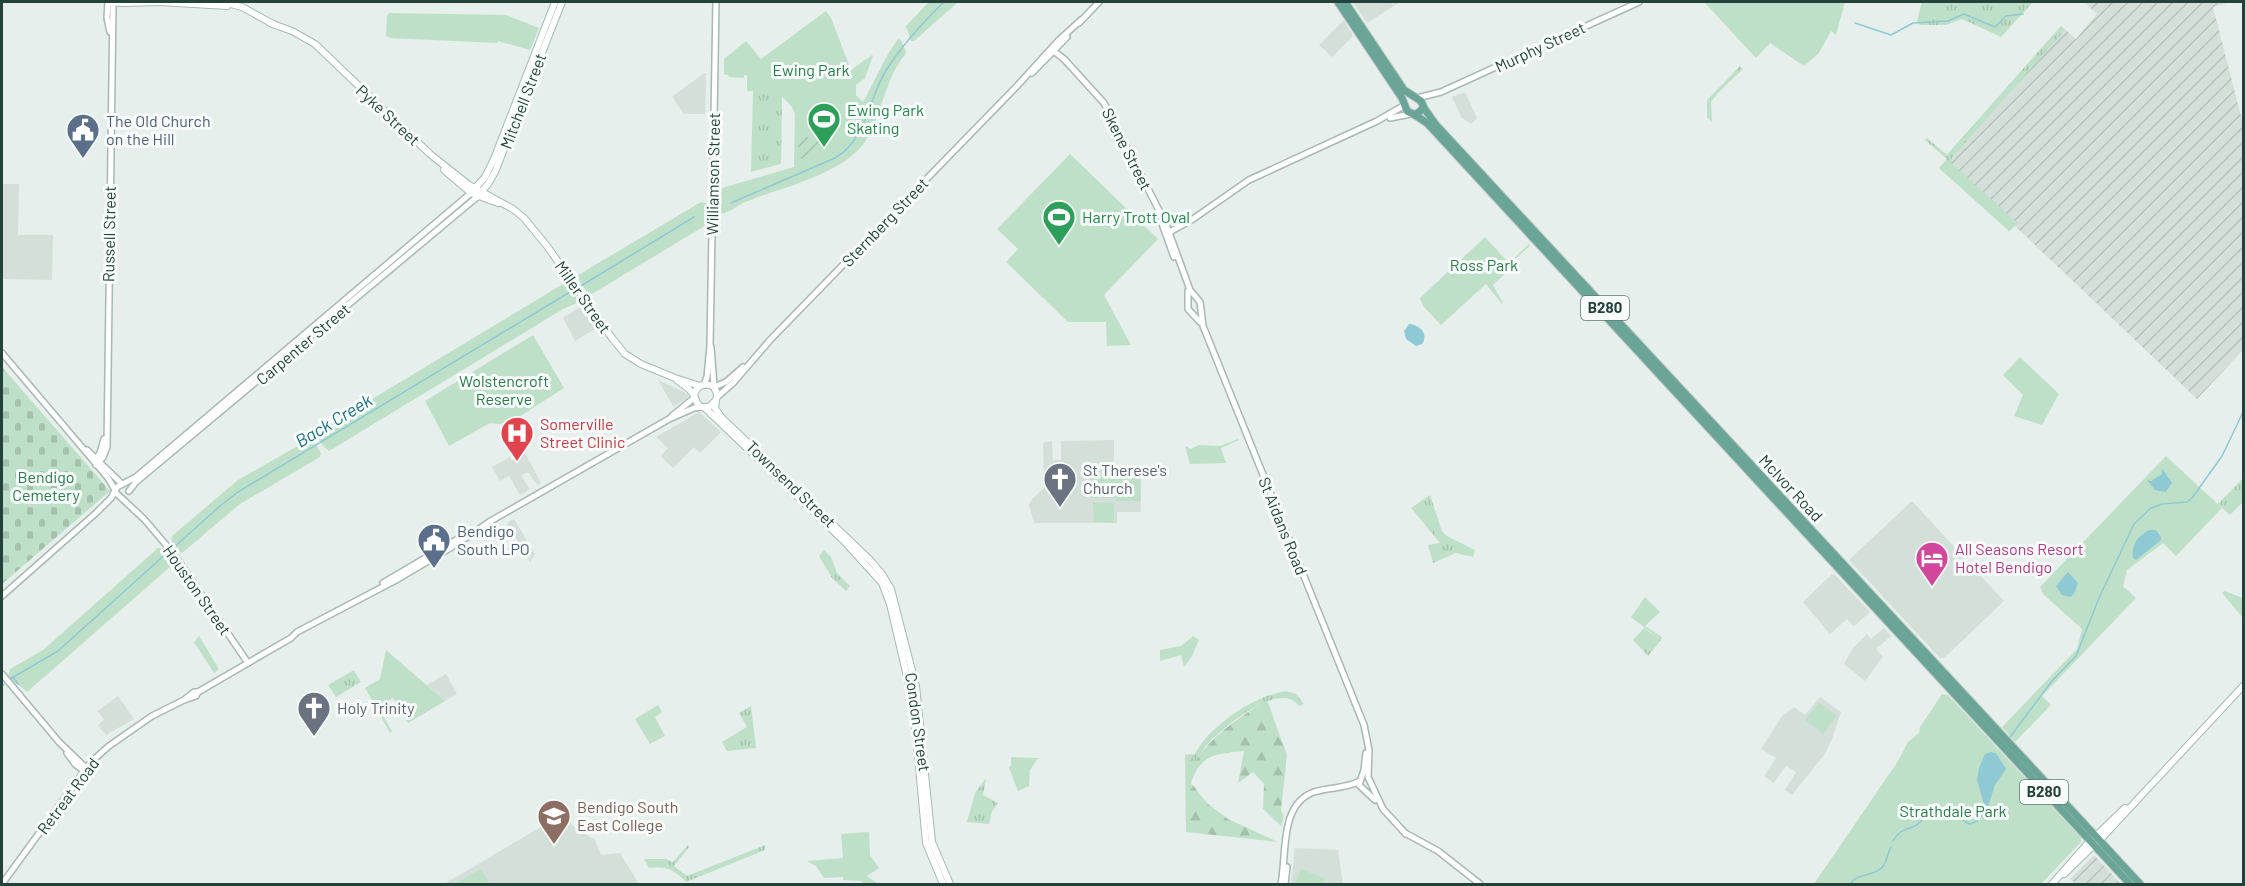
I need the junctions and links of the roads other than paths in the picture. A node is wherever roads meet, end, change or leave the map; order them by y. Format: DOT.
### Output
graph roads {
  1 [pos="111,2"];
  2 [pos="142,2"];
  3 [pos="160,2"];
  4 [pos="169,2"];
  5 [pos="223,2"];
  6 [pos="555,2"];
  7 [pos="562,2"];
  8 [pos="716,2"];
  9 [pos="1100,2"];
  10 [pos="1338,2"];
  11 [pos="1345,2"];
  12 [pos="1639,2"];
  13 [pos="258,17"];
  14 [pos="1052,50"];
  15 [pos="1441,92"];
  16 [pos="1416,98"];
  17 [pos="1405,104"];
  18 [pos="1424,108"];
  19 [pos="1413,115"];
  20 [pos="1377,121"];
  21 [pos="491,180"];
  22 [pos="476,193"];
  23 [pos="494,198"];
  24 [pos="501,203"];
  25 [pos="1168,235"];
  26 [pos="1196,299"];
  27 [pos="1189,303"];
  28 [pos="1199,309"];
  29 [pos="1193,314"];
  30 [pos="1203,326"];
  31 [pos="710,345"];
  32 [pos="2,353"];
  33 [pos="753,358"];
  34 [pos="264,373"];
  35 [pos="675,378"];
  36 [pos="702,385"];
  37 [pos="714,387"];
  38 [pos="694,396"];
  39 [pos="716,399"];
  40 [pos="702,407"];
  41 [pos="669,419"];
  42 [pos="97,461"];
  43 [pos="123,484"];
  44 [pos="115,491"];
  45 [pos="129,492"];
  46 [pos="121,498"];
  47 [pos="96,513"];
  48 [pos="144,519"];
  49 [pos="871,565"];
  50 [pos="2,594"];
  51 [pos="248,663"];
  52 [pos="909,672"];
  53 [pos="2,674"];
  54 [pos="1944,678"];
  55 [pos="2244,685"];
  56 [pos="918,723"];
  57 [pos="1364,725"];
  58 [pos="85,770"];
  59 [pos="1369,779"];
  60 [pos="1360,781"];
  61 [pos="1372,785"];
  62 [pos="1340,788"];
  63 [pos="1364,790"];
  64 [pos="1406,834"];
  65 [pos="2095,841"];
  66 [pos="2,885"];
  67 [pos="943,885"];
  68 [pos="950,885"];
  69 [pos="1283,885"];
  70 [pos="1480,885"];
  71 [pos="2053,885"];
  72 [pos="2130,885"];
  73 [pos="2140,885"];
  1 -- 2 [label="main road"];
  1 -- 42 [label="street, Russell Street"];
  2 -- 3 [label="main road"];
  3 -- 4 [label="main road"];
  3 -- 13 [label="main road"];
  5 -- 13 [label="main road"];
  6 -- 22 [label="main road, Mitchell Street"];
  7 -- 21 [label="main road, Mitchell Street"];
  8 -- 31 [label="street, Williamson Street"];
  9 -- 14 [label="street, Sternberg Street"];
  10 -- 17 [label="main road, B280"];
  11 -- 16 [label="main road, B280"];
  12 -- 15 [label="street, Murphy Street"];
  13 -- 22 [label="main road, Pyke Street"];
  14 -- 25 [label="street, Skene Street"];
  14 -- 33 [label="street, Sternberg Street"];
  15 -- 16 [label="street, Murphy Street"];
  15 -- 18 [label="street, Murphy Street"];
  16 -- 17 [label="main road"];
  16 -- 18 [label="main road, B280"];
  17 -- 19 [label="main road, B280"];
  17 -- 20 [label="street"];
  18 -- 19 [label="main road"];
  18 -- 54 [label="main road, McIvor Road / B280"];
  19 -- 20 [label="street"];
  19 -- 54 [label="main road, McIvor Road / B280"];
  20 -- 25 [label="street"];
  21 -- 22 [label="main road, Mitchell Street"];
  21 -- 23 [label="main road"];
  22 -- 23 [label="main road, Miller Street"];
  22 -- 24 [label="main road, Miller Street"];
  22 -- 34 [label="street, Carpenter Street"];
  23 -- 24 [label="main road, Miller Street"];
  24 -- 35 [label="main road, Miller Street"];
  25 -- 26 [label="street"];
  25 -- 27 [label="street"];
  26 -- 27 [label="street"];
  26 -- 28 [label="street"];
  27 -- 29 [label="street"];
  28 -- 29 [label="street"];
  28 -- 30 [label="street, St Aidans Road"];
  29 -- 30 [label="street, St Aidans Road"];
  30 -- 57 [label="street, St Aidans Road"];
  31 -- 36 [label="street, Williamson Street"];
  31 -- 37 [label="street, Williamson Street"];
  32 -- 42 [label="street"];
  33 -- 37 [label="street, Sternberg Street"];
  33 -- 39 [label="street, Sternberg Street"];
  34 -- 43 [label="street, Carpenter Street"];
  34 -- 45 [label="street, Carpenter Street"];
  35 -- 36 [label="main road, Miller Street"];
  35 -- 38 [label="main road, Miller Street"];
  36 -- 37 [label="main road"];
  36 -- 38 [label="main road"];
  37 -- 39 [label="main road"];
  38 -- 40 [label="main road"];
  38 -- 41 [label="street"];
  39 -- 40 [label="main road"];
  39 -- 49 [label="main road, Townsend Street"];
  40 -- 41 [label="street"];
  40 -- 49 [label="main road, Townsend Street"];
  41 -- 51 [label="street, Retreat Road"];
  42 -- 43 [label="street"];
  42 -- 44 [label="street"];
  43 -- 44 [label="street, Carpenter Street"];
  43 -- 45 [label="street, Houston Street"];
  44 -- 46 [label="street, Houston Street"];
  44 -- 47 [label="street"];
  45 -- 46 [label="street, Carpenter Street"];
  45 -- 48 [label="street, Houston Street"];
  46 -- 47 [label="street"];
  46 -- 48 [label="street, Houston Street"];
  47 -- 50 [label="street"];
  48 -- 51 [label="street, Houston Street"];
  49 -- 52 [label="main road, Condon Street"];
  49 -- 52 [label="main road, Condon Street"];
  51 -- 58 [label="street, Retreat Road"];
  52 -- 56 [label="main road, Condon Street"];
  53 -- 58 [label="street"];
  54 -- 65 [label="main road, McIvor Road / B280"];
  55 -- 65 [label="main road"];
  56 -- 67 [label="main road, Condon Street"];
  56 -- 68 [label="main road, Condon Street"];
  57 -- 59 [label="street, St Aidans Road"];
  57 -- 60 [label="street, St Aidans Road"];
  58 -- 66 [label="street, Retreat Road"];
  59 -- 60 [label="street"];
  59 -- 61 [label="street"];
  60 -- 62 [label="street"];
  60 -- 63 [label="street"];
  61 -- 63 [label="street"];
  61 -- 64 [label="street"];
  62 -- 63 [label="street"];
  62 -- 69 [label="street"];
  63 -- 64 [label="street"];
  64 -- 70 [label="street"];
  65 -- 71 [label="main road"];
  65 -- 72 [label="main road, McIvor Road / B280"];
  65 -- 73 [label="main road, McIvor Road / B280"];
}
